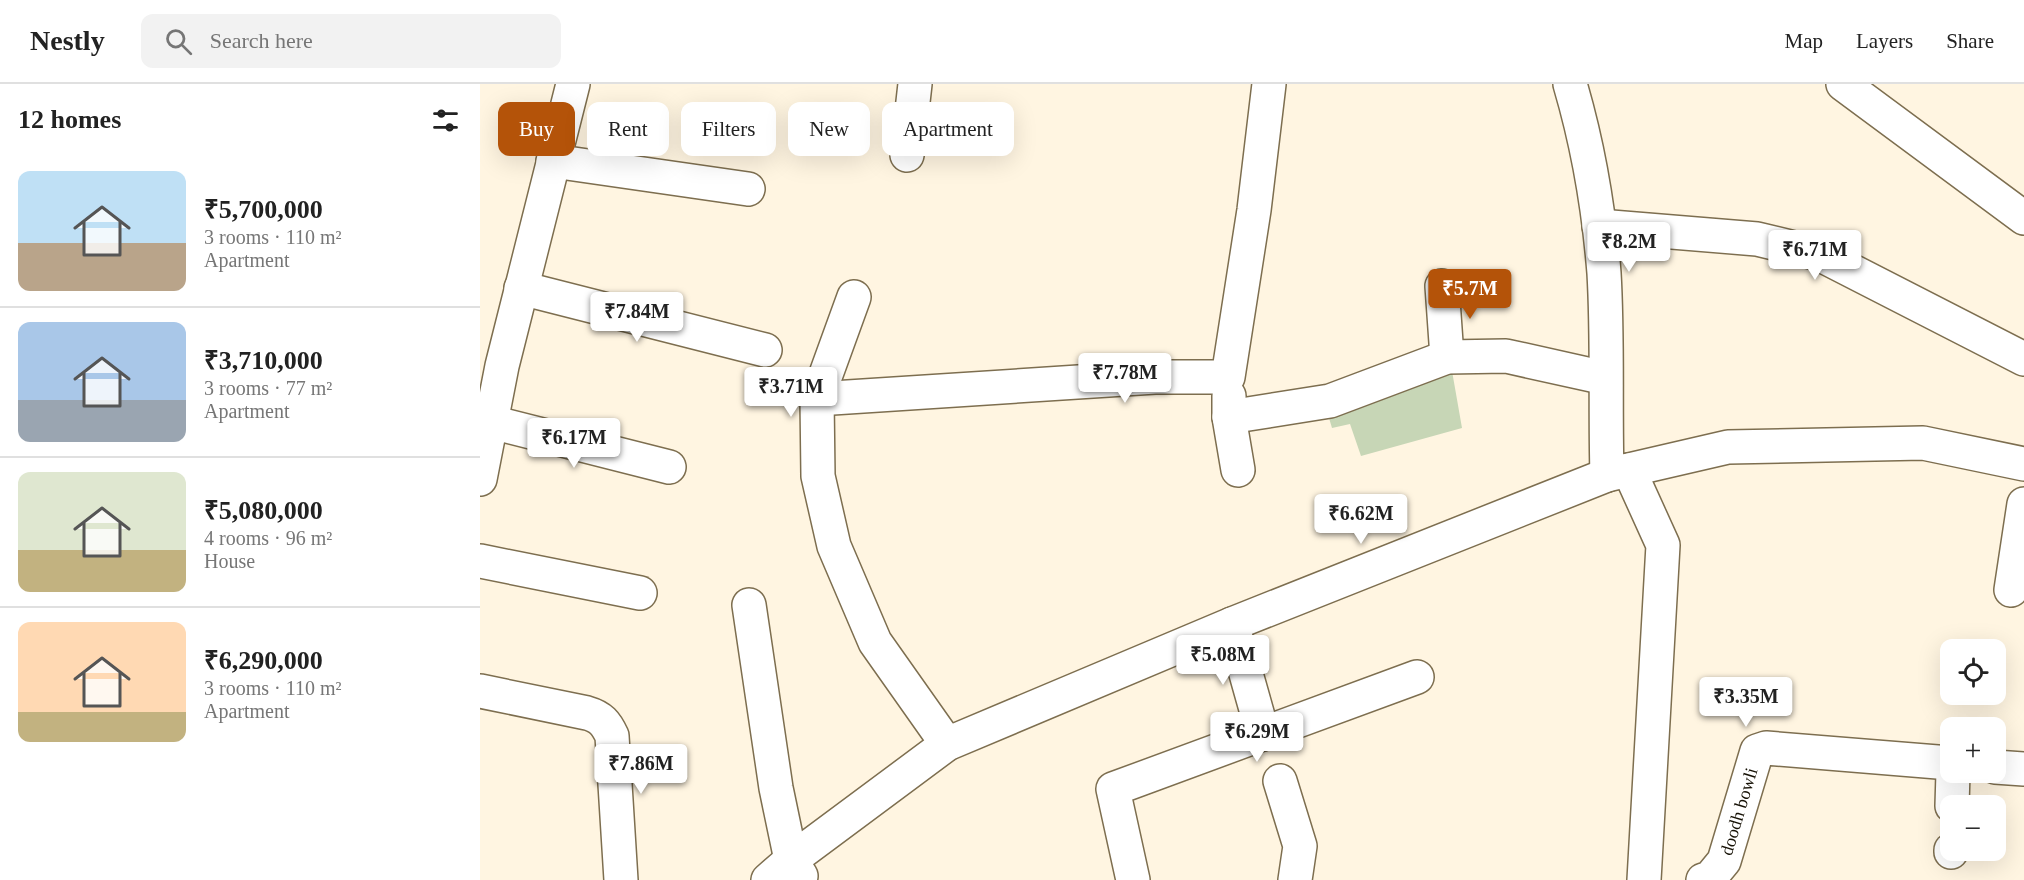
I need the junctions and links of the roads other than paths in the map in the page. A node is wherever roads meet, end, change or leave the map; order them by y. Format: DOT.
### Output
graph roads {
  1 [pos="573,84"];
  2 [pos="915,84"];
  3 [pos="1269,84"];
  4 [pos="1570,84"];
  5 [pos="1843,84"];
  6 [pos="913,102"];
  7 [pos="553,161"];
  8 [pos="748,189"];
  9 [pos="2024,218"];
  10 [pos="1599,226"];
  11 [pos="1442,286"];
  12 [pos="521,288"];
  13 [pos="854,297"];
  14 [pos="765,350"];
  15 [pos="1447,357"];
  16 [pos="2024,359"];
  17 [pos="491,363"];
  18 [pos="1228,377"];
  19 [pos="1605,378"];
  20 [pos="817,399"];
  21 [pos="1229,417"];
  22 [pos="491,422"];
  23 [pos="2024,464"];
  24 [pos="669,467"];
  25 [pos="1238,470"];
  26 [pos="1618,472"];
  27 [pos="480,479"];
  28 [pos="2024,504"];
  29 [pos="480,561"];
  30 [pos="2011,590"];
  31 [pos="640,592"];
  32 [pos="749,605"];
  33 [pos="1232,624"];
  34 [pos="1417,677"];
  35 [pos="480,691"];
  36 [pos="1263,734"];
  37 [pos="947,744"];
  38 [pos="1940,762"];
  39 [pos="2006,768"];
  40 [pos="2024,770"];
  41 [pos="1280,782"];
  42 [pos="787,873"];
  43 [pos="621,880"];
  44 [pos="1133,880"];
  45 [pos="1295,880"];
  46 [pos="1644,880"];
  47 [pos="1703,880"];
  1 -- 7 [label="street"];
  2 -- 6 [label="street"];
  3 -- 18 [label="street"];
  4 -- 10 [label="street"];
  5 -- 9 [label="street"];
  7 -- 8 [label="street"];
  7 -- 12 [label="street"];
  10 -- 16 [label="street"];
  10 -- 19 [label="street"];
  11 -- 15 [label="street"];
  12 -- 14 [label="street"];
  12 -- 17 [label="street"];
  13 -- 20 [label="street"];
  15 -- 19 [label="street"];
  15 -- 21 [label="street"];
  17 -- 22 [label="street"];
  18 -- 20 [label="street"];
  18 -- 21 [label="street"];
  19 -- 26 [label="street"];
  20 -- 37 [label="street"];
  21 -- 25 [label="street"];
  22 -- 24 [label="street"];
  22 -- 27 [label="street"];
  23 -- 26 [label="street"];
  26 -- 33 [label="street"];
  26 -- 46 [label="street"];
  28 -- 30 [label="street"];
  29 -- 31 [label="street"];
  32 -- 42 [label="street"];
  33 -- 36 [label="street"];
  33 -- 37 [label="street"];
  34 -- 36 [label="street"];
  35 -- 43 [label="street"];
  36 -- 44 [label="street"];
  37 -- 42 [label="street"];
  38 -- 47 [label="street, doodh bowli"];
  39 -- 40 [label="street"];
  41 -- 45 [label="street"];
}
